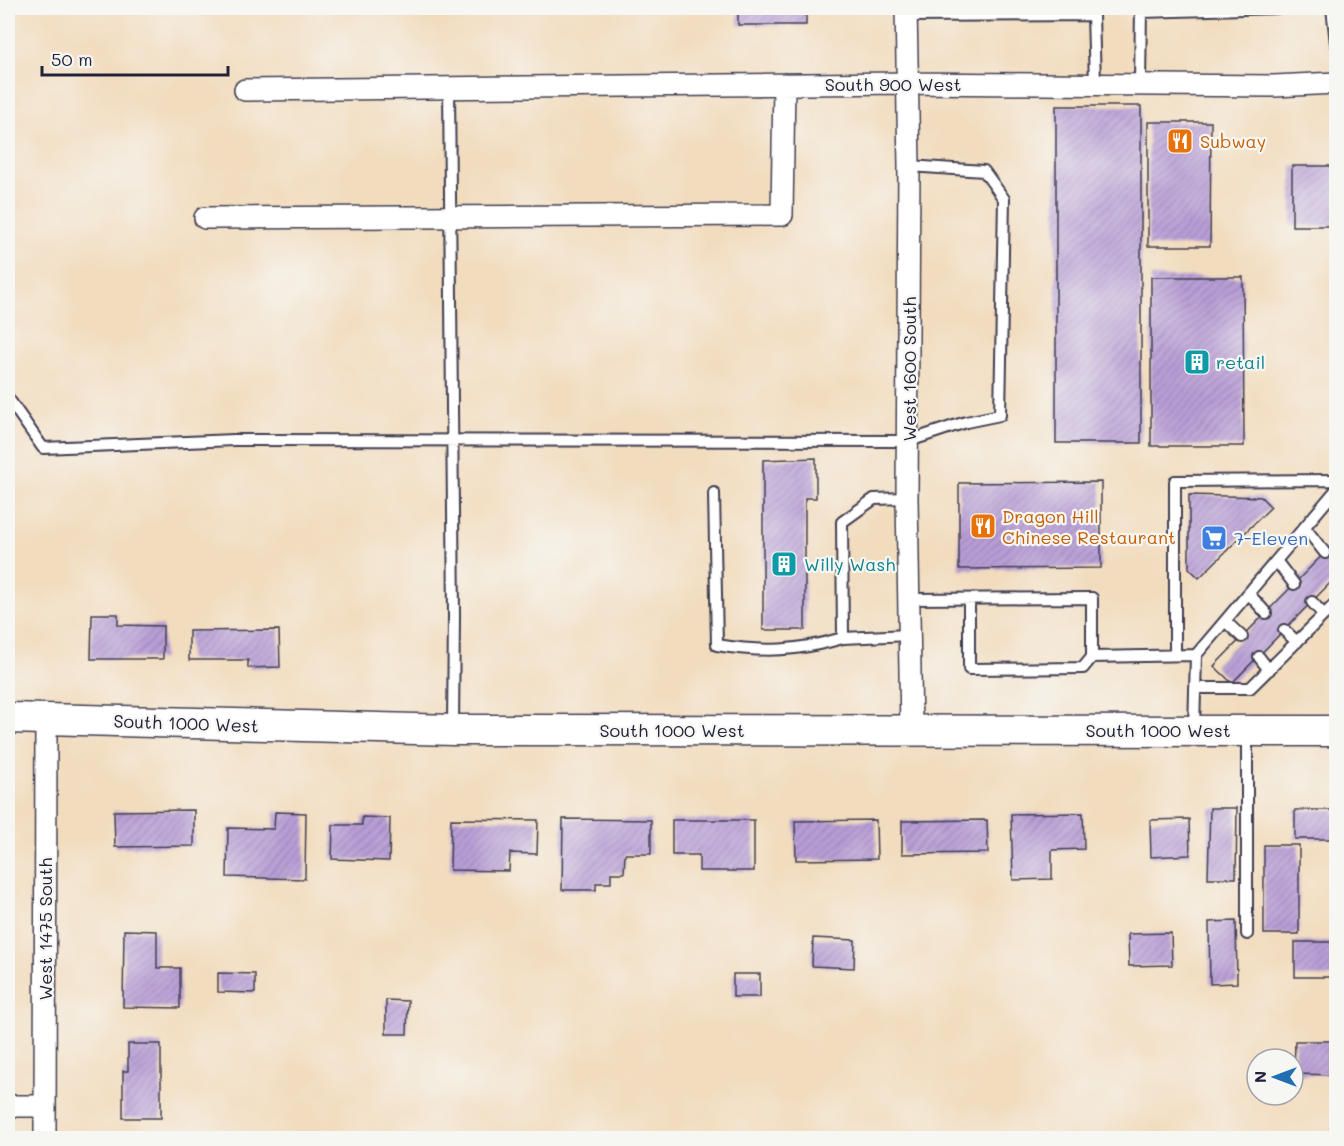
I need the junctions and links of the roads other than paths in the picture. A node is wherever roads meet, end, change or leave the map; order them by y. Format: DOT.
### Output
graph roads {
  1 [pos="1276,8"];
  2 [pos="1332,8"];
  3 [pos="1141,10"];
  4 [pos="1093,11"];
  5 [pos="906,12"];
  6 [pos="991,12"];
  7 [pos="1336,43"];
  8 [pos="906,83"];
  9 [pos="1336,83"];
  10 [pos="784,84"];
  11 [pos="1095,84"];
  12 [pos="1140,84"];
  13 [pos="449,88"];
  14 [pos="245,90"];
  15 [pos="909,166"];
  16 [pos="450,217"];
  17 [pos="205,218"];
  18 [pos="8,398"];
  19 [pos="909,441"];
  20 [pos="452,442"];
  21 [pos="1336,480"];
  22 [pos="1336,490"];
  23 [pos="714,493"];
  24 [pos="907,498"];
  25 [pos="1306,529"];
  26 [pos="1325,553"];
  27 [pos="1277,562"];
  28 [pos="1294,584"];
  29 [pos="1249,594"];
  30 [pos="909,599"];
  31 [pos="969,600"];
  32 [pos="1312,602"];
  33 [pos="1336,603"];
  34 [pos="1266,613"];
  35 [pos="1324,615"];
  36 [pos="1225,621"];
  37 [pos="1284,630"];
  38 [pos="909,634"];
  39 [pos="1242,637"];
  40 [pos="843,638"];
  41 [pos="1297,642"];
  42 [pos="1175,655"];
  43 [pos="1196,655"];
  44 [pos="1092,657"];
  45 [pos="1258,657"];
  46 [pos="1269,670"];
  47 [pos="1196,688"];
  48 [pos="8,718"];
  49 [pos="46,718"];
  50 [pos="912,729"];
  51 [pos="1194,729"];
  52 [pos="453,730"];
  53 [pos="1247,730"];
  54 [pos="1336,731"];
  55 [pos="1246,934"];
  56 [pos="8,1106"];
  57 [pos="45,1106"];
  58 [pos="45,1138"];
  1 -- 3 [label="lane"];
  2 -- 7 [label="lane"];
  3 -- 12 [label="lane"];
  4 -- 6 [label="lane"];
  4 -- 11 [label="lane"];
  5 -- 6 [label="lane"];
  5 -- 8 [label="street, West 1600 South"];
  8 -- 10 [label="street, South 900 West"];
  8 -- 11 [label="street, South 900 West"];
  8 -- 15 [label="street, West 1600 South"];
  9 -- 12 [label="street, South 900 West"];
  10 -- 13 [label="street, South 900 West"];
  10 -- 16 [label="street"];
  11 -- 12 [label="street, South 900 West"];
  13 -- 14 [label="street, South 900 West"];
  13 -- 16 [label="lane"];
  15 -- 19 [label="street, West 1600 South"];
  15 -- 19 [label="lane"];
  16 -- 17 [label="street"];
  16 -- 20 [label="lane"];
  18 -- 20 [label="lane"];
  19 -- 20 [label="lane"];
  19 -- 24 [label="street, West 1600 South"];
  20 -- 52 [label="lane"];
  21 -- 42 [label="lane"];
  22 -- 25 [label="lane"];
  23 -- 40 [label="lane"];
  24 -- 30 [label="street, West 1600 South"];
  24 -- 40 [label="lane"];
  25 -- 26 [label="lane"];
  25 -- 27 [label="lane"];
  27 -- 28 [label="lane"];
  27 -- 29 [label="lane"];
  29 -- 34 [label="lane"];
  29 -- 36 [label="lane"];
  30 -- 31 [label="lane"];
  30 -- 38 [label="street, West 1600 South"];
  31 -- 44 [label="lane"];
  31 -- 44 [label="lane"];
  32 -- 35 [label="lane"];
  33 -- 35 [label="lane"];
  35 -- 41 [label="lane"];
  36 -- 39 [label="lane"];
  36 -- 43 [label="lane"];
  37 -- 41 [label="lane"];
  38 -- 40 [label="lane"];
  38 -- 50 [label="street, West 1600 South"];
  41 -- 46 [label="lane"];
  42 -- 43 [label="lane"];
  42 -- 44 [label="lane"];
  43 -- 47 [label="lane"];
  45 -- 46 [label="lane"];
  46 -- 47 [label="lane"];
  47 -- 51 [label="lane"];
  48 -- 49 [label="main road, South 1000 West"];
  49 -- 52 [label="main road, South 1000 West"];
  49 -- 57 [label="street, West 1475 South"];
  50 -- 51 [label="main road, South 1000 West"];
  50 -- 52 [label="main road, South 1000 West"];
  51 -- 53 [label="main road, South 1000 West"];
  53 -- 54 [label="main road, South 1000 West"];
  53 -- 55 [label="lane"];
  56 -- 57 [label="street"];
  57 -- 58 [label="street, West 1475 South"];
}
